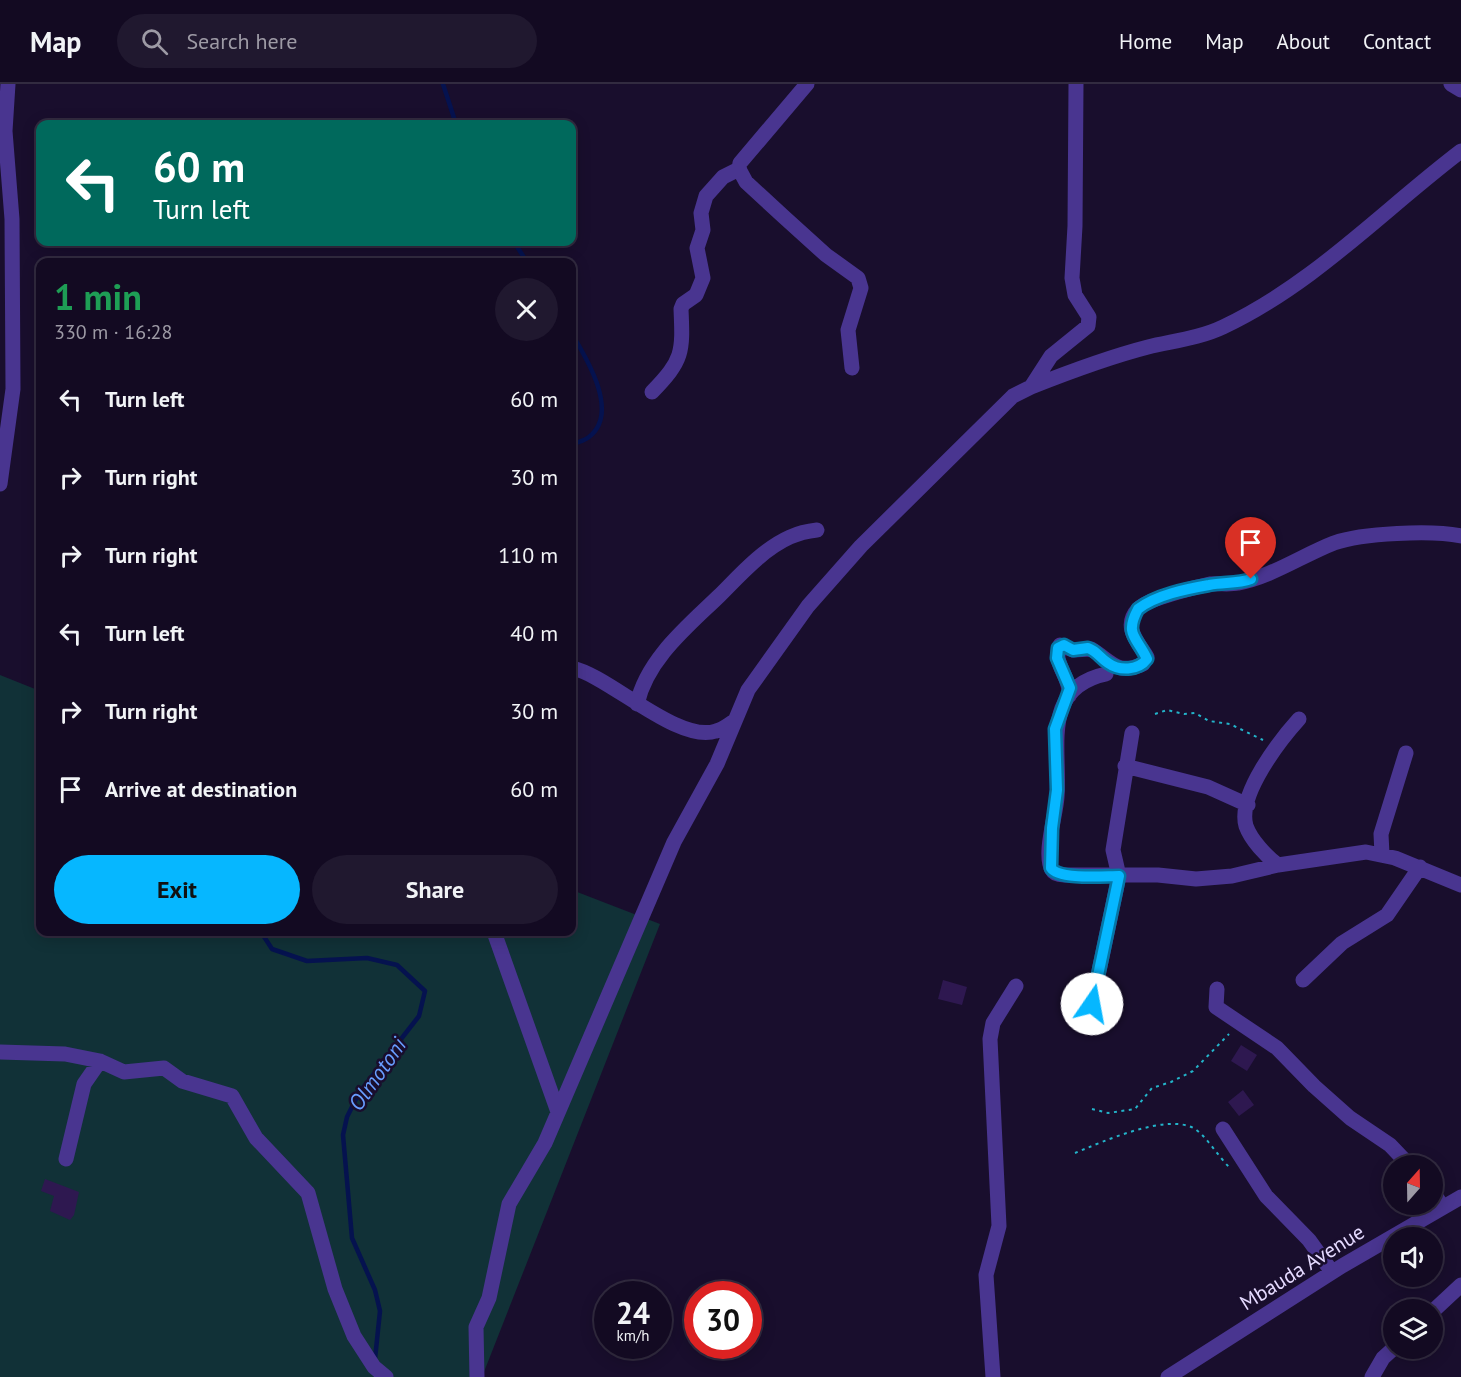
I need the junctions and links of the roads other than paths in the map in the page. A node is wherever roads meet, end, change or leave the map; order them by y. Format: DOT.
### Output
graph roads {
  1 [pos="8,84"];
  2 [pos="807,84"];
  3 [pos="1076,84"];
  4 [pos="1451,84"];
  5 [pos="1461,90"];
  6 [pos="1461,151"];
  7 [pos="739,169"];
  8 [pos="852,368"];
  9 [pos="1032,387"];
  10 [pos="652,392"];
  11 [pos="0,484"];
  12 [pos="817,530"];
  13 [pos="1461,536"];
  14 [pos="576,670"];
  15 [pos="1106,674"];
  16 [pos="1069,696"];
  17 [pos="637,704"];
  18 [pos="1299,719"];
  19 [pos="733,722"];
  20 [pos="1131,733"];
  21 [pos="1406,753"];
  22 [pos="1125,766"];
  23 [pos="1248,805"];
  24 [pos="1382,854"];
  25 [pos="1278,865"];
  26 [pos="1420,867"];
  27 [pos="1119,876"];
  28 [pos="1461,885"];
  29 [pos="495,936"];
  30 [pos="1303,980"];
  31 [pos="1016,986"];
  32 [pos="1217,989"];
  33 [pos="1092,1004"];
  34 [pos="0,1052"];
  35 [pos="100,1061"];
  36 [pos="558,1112"];
  37 [pos="1222,1130"];
  38 [pos="1400,1155"];
  39 [pos="66,1160"];
  40 [pos="1461,1197"];
  41 [pos="1443,1207"];
  42 [pos="1429,1215"];
  43 [pos="1332,1272"];
  44 [pos="1461,1285"];
  45 [pos="1443,1302"];
  46 [pos="1383,1358"];
  47 [pos="386,1377"];
  48 [pos="477,1377"];
  49 [pos="993,1377"];
  50 [pos="1168,1377"];
  51 [pos="1372,1377"];
  1 -- 11 [label="street"];
  2 -- 7 [label="street"];
  3 -- 9 [label="street"];
  4 -- 5 [label="street"];
  6 -- 9 [label="street"];
  7 -- 8 [label="street"];
  7 -- 10 [label="street"];
  9 -- 19 [label="street"];
  12 -- 17 [label="street"];
  13 -- 16 [label="street"];
  14 -- 17 [label="street"];
  15 -- 16 [label="street"];
  16 -- 27 [label="street"];
  17 -- 19 [label="street"];
  18 -- 23 [label="street"];
  19 -- 36 [label="street"];
  20 -- 22 [label="street"];
  21 -- 24 [label="street"];
  22 -- 23 [label="street"];
  22 -- 27 [label="street"];
  23 -- 25 [label="street"];
  24 -- 25 [label="street"];
  24 -- 26 [label="street"];
  25 -- 27 [label="street"];
  26 -- 28 [label="street"];
  26 -- 30 [label="street"];
  27 -- 33 [label="street"];
  29 -- 36 [label="street"];
  31 -- 49 [label="street"];
  32 -- 38 [label="street"];
  34 -- 35 [label="street"];
  35 -- 39 [label="street"];
  35 -- 47 [label="street"];
  36 -- 48 [label="street"];
  37 -- 43 [label="street"];
  40 -- 41 [label="street, Mbauda Avenue"];
  42 -- 43 [label="street, Mbauda Avenue"];
  43 -- 50 [label="street, Mbauda Avenue"];
  44 -- 45 [label="street"];
  46 -- 51 [label="street"];
}
